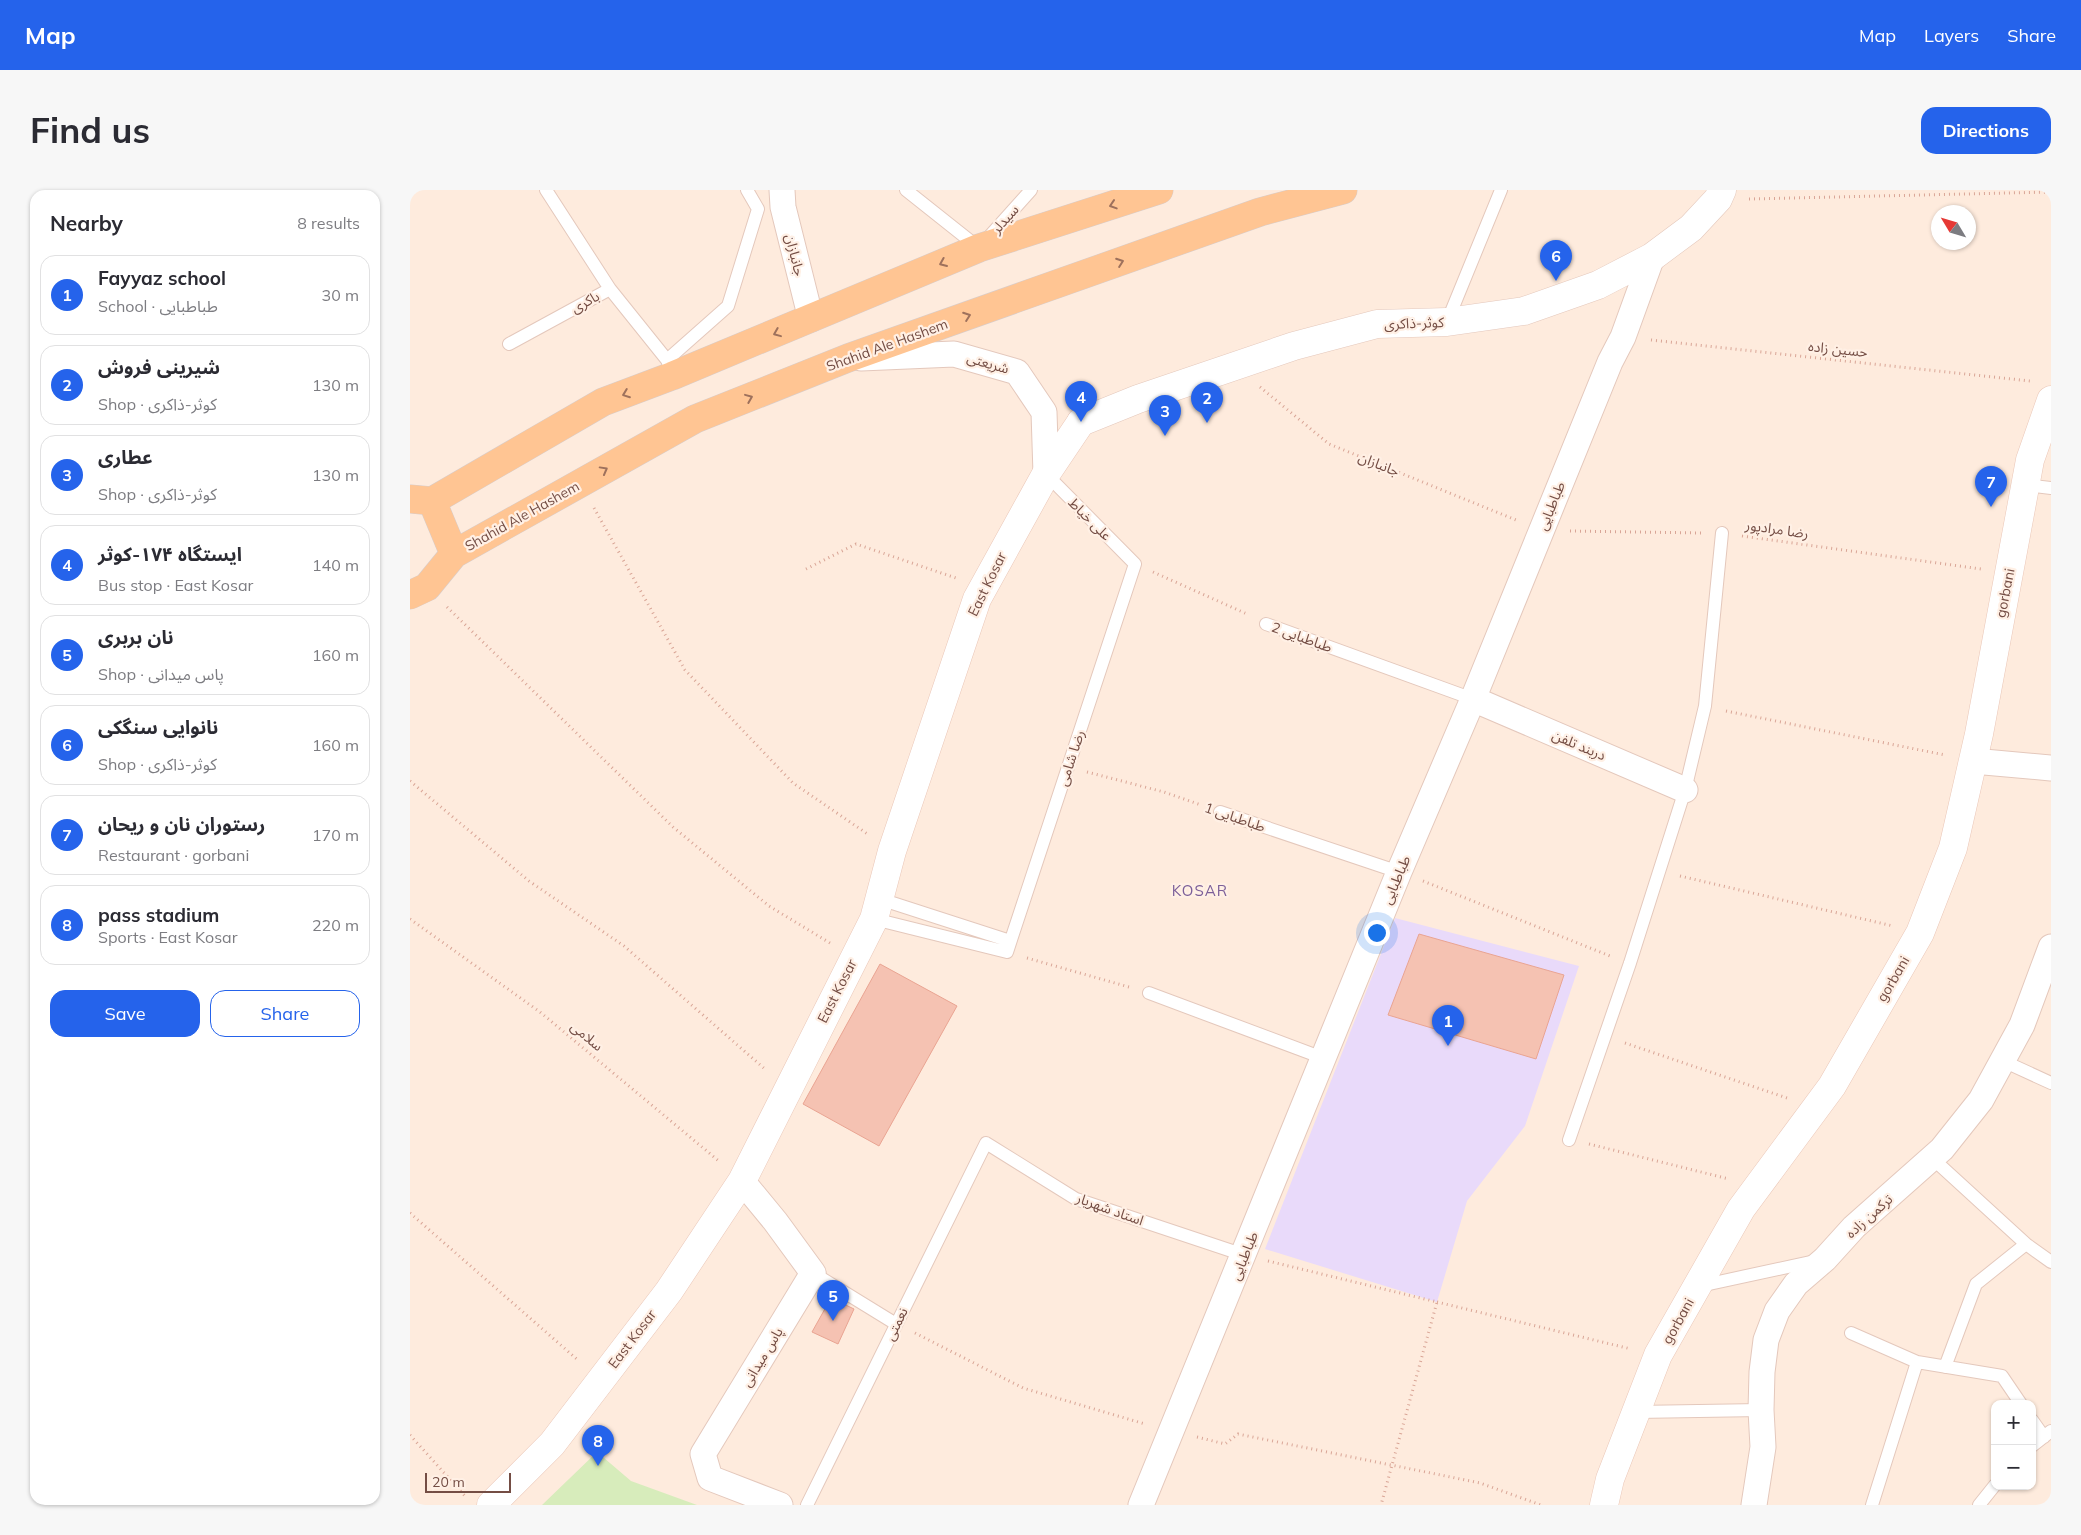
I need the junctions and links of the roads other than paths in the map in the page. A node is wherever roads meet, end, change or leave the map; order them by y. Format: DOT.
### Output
graph roads {
  1 [pos="546,190"];
  2 [pos="746,190"];
  3 [pos="906,190"];
  4 [pos="1031,190"];
  5 [pos="1160,190"];
  6 [pos="1343,190"];
  7 [pos="1501,190"];
  8 [pos="1717,193"];
  9 [pos="783,198"];
  10 [pos="758,209"];
  11 [pos="979,248"];
  12 [pos="1652,256"];
  13 [pos="610,289"];
  14 [pos="811,319"];
  15 [pos="1447,322"];
  16 [pos="509,344"];
  17 [pos="848,358"];
  18 [pos="670,368"];
  19 [pos="2051,400"];
  20 [pos="1081,422"];
  21 [pos="1046,474"];
  22 [pos="2038,486"];
  23 [pos="421,500"];
  24 [pos="1722,533"];
  25 [pos="454,554"];
  26 [pos="1135,564"];
  27 [pos="416,595"];
  28 [pos="1266,624"];
  29 [pos="1473,699"];
  30 [pos="1973,761"];
  31 [pos="2051,768"];
  32 [pos="1685,790"];
  33 [pos="1220,812"];
  34 [pos="1400,872"];
  35 [pos="877,909"];
  36 [pos="1009,947"];
  37 [pos="2051,947"];
  38 [pos="1149,993"];
  39 [pos="1323,1058"];
  40 [pos="2003,1061"];
  41 [pos="2051,1083"];
  42 [pos="1570,1140"];
  43 [pos="986,1143"];
  44 [pos="1932,1158"];
  45 [pos="742,1181"];
  46 [pos="2026,1244"];
  47 [pos="1244,1255"];
  48 [pos="1825,1259"];
  49 [pos="2051,1262"];
  50 [pos="813,1273"];
  51 [pos="1697,1286"];
  52 [pos="896,1324"];
  53 [pos="1851,1333"];
  54 [pos="1917,1362"];
  55 [pos="1945,1367"];
  56 [pos="2018,1400"];
  57 [pos="1761,1410"];
  58 [pos="1636,1412"];
  59 [pos="2036,1424"];
  60 [pos="2048,1434"];
  61 [pos="2033,1445"];
  62 [pos="1991,1490"];
  63 [pos="478,1502"];
  64 [pos="780,1505"];
  65 [pos="807,1505"];
  66 [pos="1141,1505"];
  67 [pos="1604,1505"];
  68 [pos="1754,1505"];
  69 [pos="1872,1505"];
  70 [pos="1979,1505"];
  1 -- 13 [label="lane, باکری"];
  2 -- 10 [label="lane"];
  3 -- 11 [label="lane"];
  4 -- 11 [label="lane, سیدلر"];
  5 -- 11 [label="main road, one-way"];
  17 -- 6 [label="main road, Shahid Ale Hashem, one-way"];
  7 -- 15 [label="lane"];
  8 -- 12 [label="main road, کوثر-ذاکری"];
  9 -- 10 [label="lane"];
  9 -- 14 [label="street, جانبازان"];
  10 -- 18 [label="lane"];
  11 -- 14 [label="main road, one-way"];
  12 -- 15 [label="main road, کوثر-ذاکری"];
  12 -- 29 [label="street, طباطبایی"];
  13 -- 16 [label="lane, باکری"];
  13 -- 18 [label="lane"];
  14 -- 18 [label="main road, one-way"];
  15 -- 20 [label="main road, کوثر-ذاکری"];
  17 -- 21 [label="street, شریعتی"];
  25 -- 17 [label="main road, Shahid Ale Hashem, one-way"];
  18 -- 23 [label="main road, one-way"];
  19 -- 22 [label="main road, gorbani"];
  20 -- 21 [label="main road, East Kosar"];
  21 -- 26 [label="lane, علی خیاط"];
  21 -- 35 [label="main road, East Kosar"];
  22 -- 30 [label="main road, gorbani"];
  23 -- 25 [label="main road"];
  24 -- 32 [label="lane"];
  25 -- 27 [label="main road"];
  26 -- 36 [label="lane, رضا شامی"];
  28 -- 29 [label="lane, طباطبایی 2"];
  29 -- 32 [label="street, دربند تلفن"];
  29 -- 34 [label="street, طباطبایی"];
  30 -- 31 [label="street"];
  30 -- 51 [label="main road, gorbani"];
  32 -- 42 [label="lane"];
  33 -- 34 [label="lane, طباطبایی 1"];
  34 -- 39 [label="street, طباطبایی"];
  35 -- 36 [label="lane"];
  35 -- 36 [label="lane"];
  35 -- 45 [label="main road, East Kosar"];
  37 -- 40 [label="street, ترکمن زاده"];
  38 -- 39 [label="lane"];
  39 -- 47 [label="street, طباطبایی"];
  40 -- 41 [label="lane"];
  40 -- 44 [label="street, ترکمن زاده"];
  43 -- 47 [label="lane, استاد شهریار"];
  43 -- 52 [label="lane, نعمتی"];
  44 -- 46 [label="lane"];
  44 -- 48 [label="street, ترکمن زاده"];
  45 -- 50 [label="street"];
  45 -- 63 [label="main road, East Kosar"];
  46 -- 49 [label="lane"];
  46 -- 55 [label="lane"];
  47 -- 66 [label="street, طباطبایی"];
  48 -- 51 [label="lane"];
  48 -- 57 [label="street, ترکمن زاده"];
  50 -- 52 [label="lane"];
  50 -- 64 [label="street, پاس میدانی"];
  51 -- 58 [label="main road, gorbani"];
  52 -- 65 [label="lane, نعمتی"];
  53 -- 54 [label="lane"];
  54 -- 55 [label="lane"];
  54 -- 69 [label="lane"];
  55 -- 56 [label="lane"];
  57 -- 58 [label="lane"];
  57 -- 68 [label="street, ترکمن زاده"];
  58 -- 67 [label="main road, gorbani"];
  59 -- 60 [label="lane"];
  60 -- 61 [label="lane"];
  62 -- 70 [label="lane"];
}
